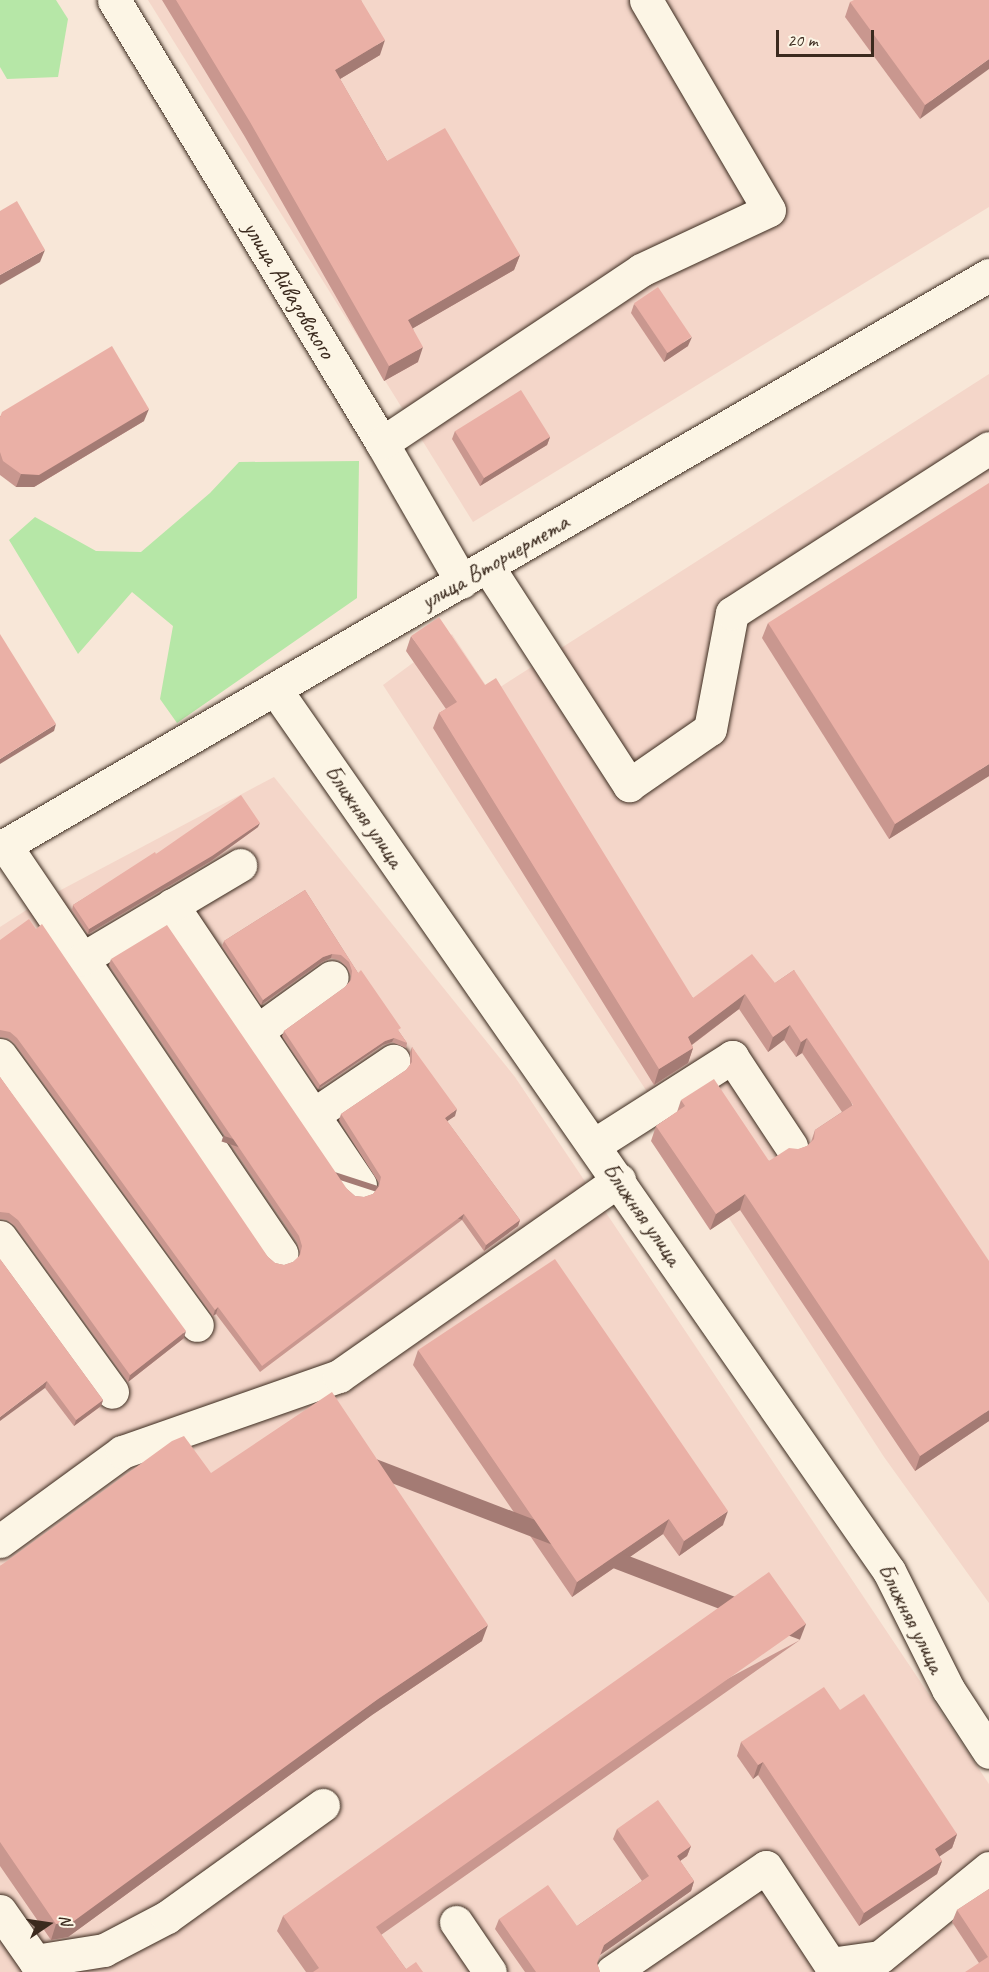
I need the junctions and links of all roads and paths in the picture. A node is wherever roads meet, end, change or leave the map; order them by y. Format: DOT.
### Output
graph roads {
  1 [pos="114,0"];
  2 [pos="646,0"];
  3 [pos="989,275"];
  4 [pos="381,443"];
  5 [pos="989,448"];
  6 [pos="475,574"];
  7 [pos="275,689"];
  8 [pos="2,846"];
  9 [pos="240,865"];
  10 [pos="172,905"];
  11 [pos="82,959"];
  12 [pos="332,977"];
  13 [pos="257,1031"];
  14 [pos="0,1055"];
  15 [pos="393,1061"];
  16 [pos="313,1115"];
  17 [pos="594,1145"];
  18 [pos="791,1146"];
  19 [pos="619,1180"];
  20 [pos="360,1185"];
  21 [pos="0,1237"];
  22 [pos="280,1253"];
  23 [pos="196,1325"];
  24 [pos="112,1392"];
  25 [pos="0,1541"];
  26 [pos="989,1752"];
  27 [pos="323,1805"];
  28 [pos="989,1868"];
  29 [pos="0,1911"];
  30 [pos="456,1922"];
  31 [pos="490,1972"];
  32 [pos="612,1972"];
  1 -- 4 [label="street, улица Айвазовского"];
  2 -- 4 [label="street"];
  3 -- 6 [label="street, улица Вторчермета"];
  4 -- 6 [label="street, улица Айвазовского"];
  5 -- 6 [label="street, улица Айвазовского"];
  6 -- 7 [label="street, улица Вторчермета"];
  7 -- 8 [label="street, улица Вторчермета"];
  7 -- 17 [label="street, Ближняя улица"];
  8 -- 11 [label="street"];
  9 -- 10 [label="street"];
  10 -- 11 [label="street"];
  10 -- 13 [label="street"];
  11 -- 22 [label="street"];
  12 -- 13 [label="street"];
  13 -- 16 [label="street"];
  14 -- 23 [label="street"];
  15 -- 16 [label="street"];
  16 -- 20 [label="street"];
  17 -- 18 [label="street"];
  17 -- 19 [label="street, Ближняя улица"];
  19 -- 25 [label="street"];
  19 -- 26 [label="street, Ближняя улица"];
  21 -- 24 [label="street"];
  27 -- 29 [label="street"];
  28 -- 32 [label="street"];
  30 -- 31 [label="street"];
}
